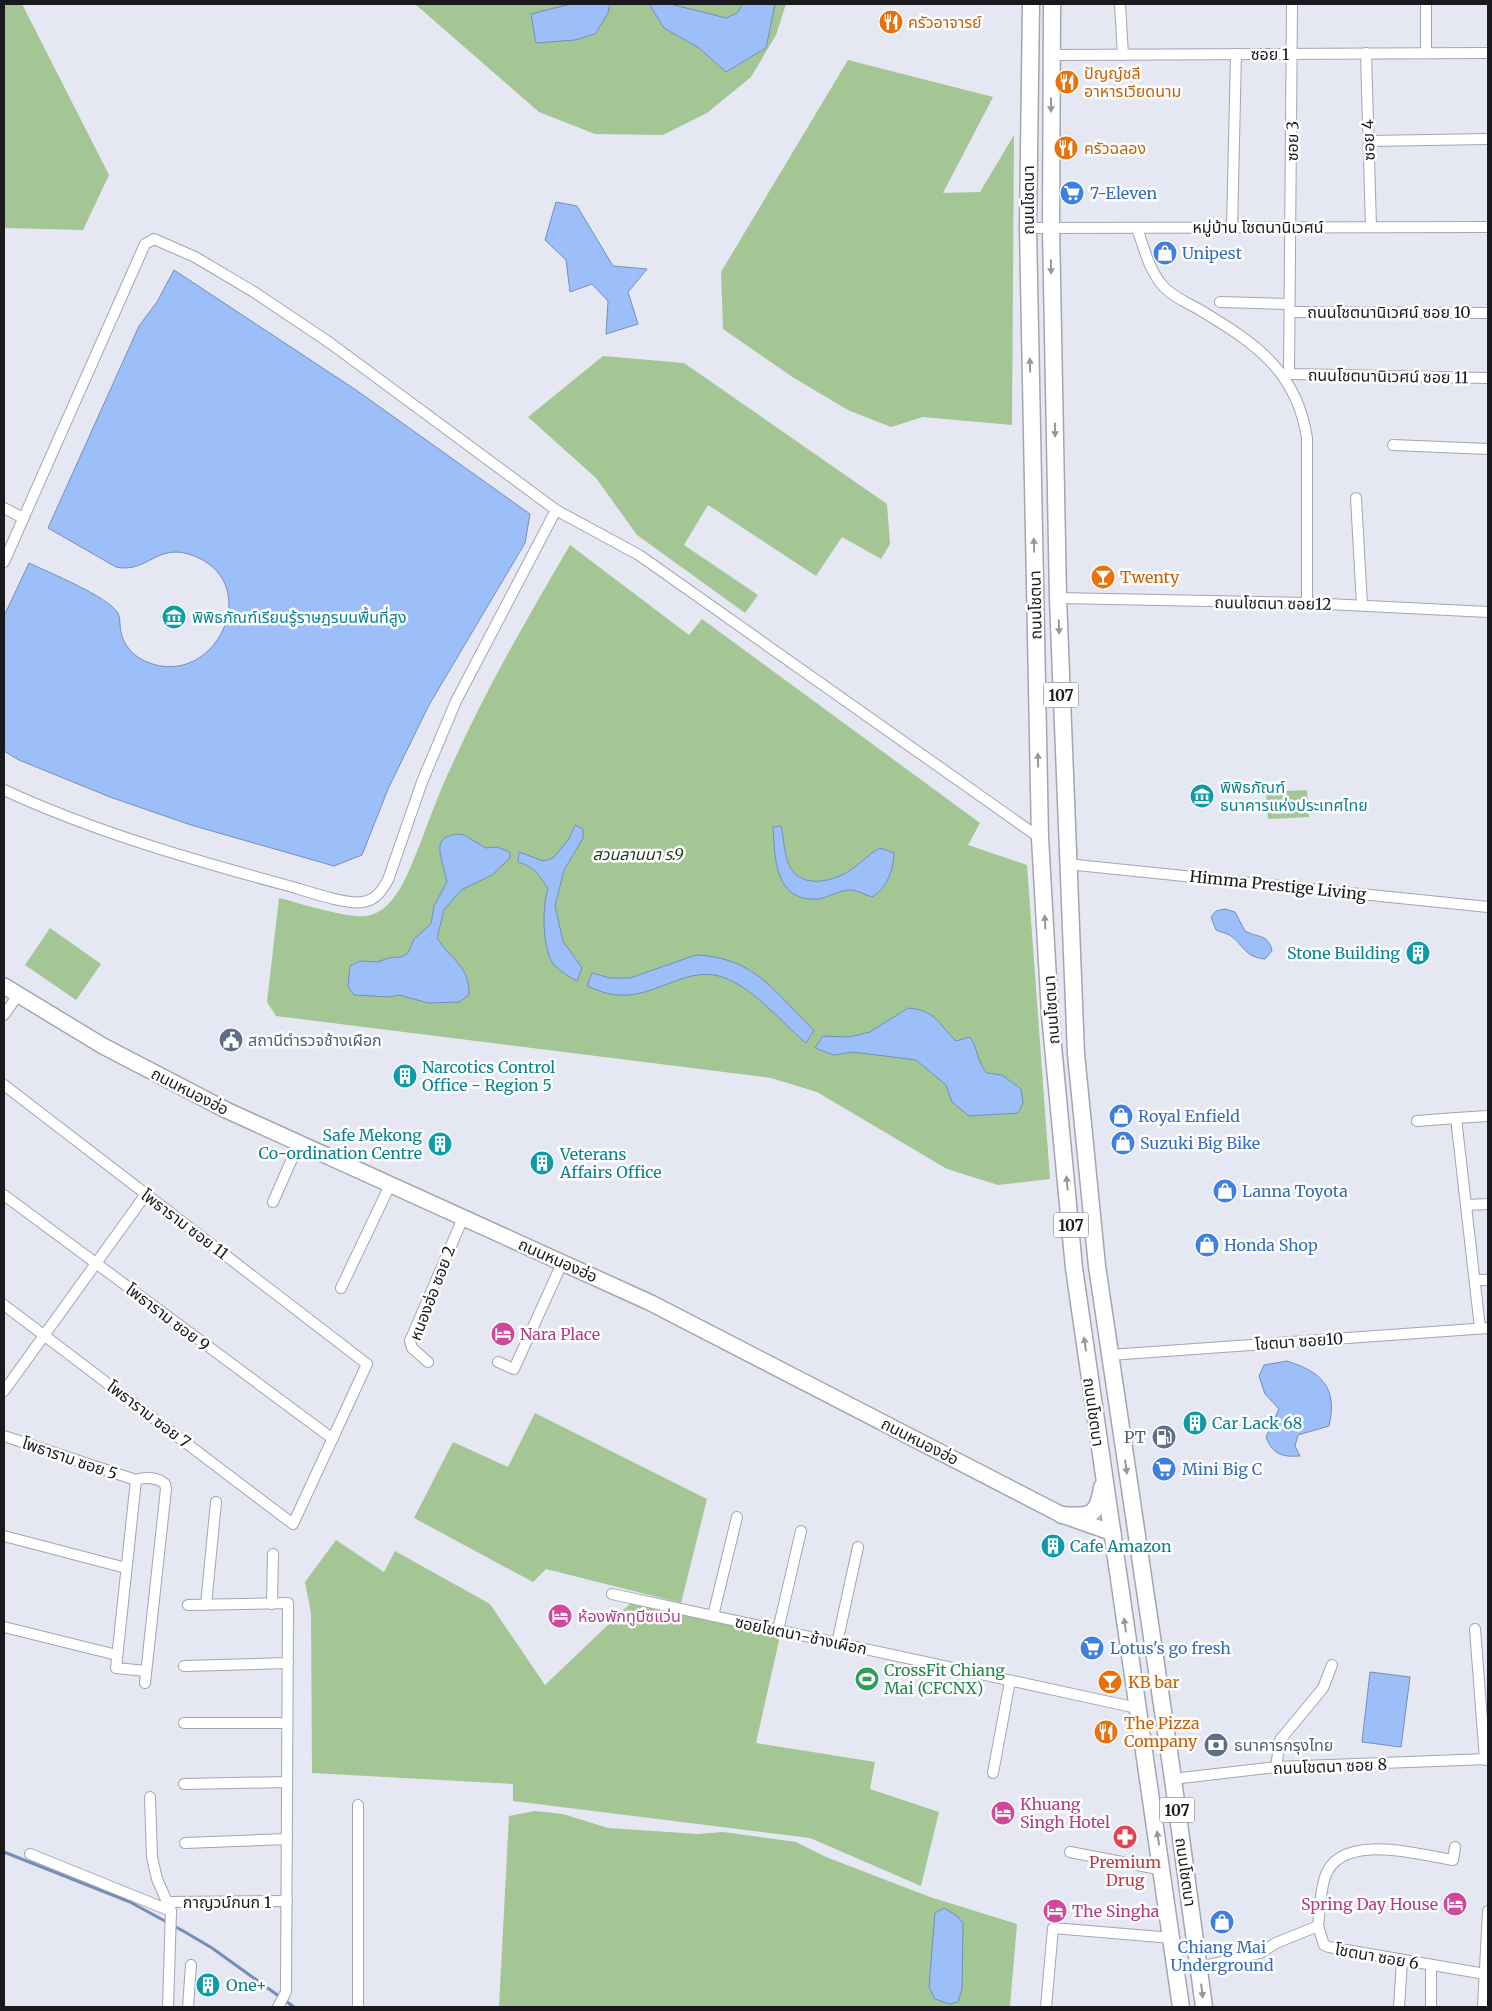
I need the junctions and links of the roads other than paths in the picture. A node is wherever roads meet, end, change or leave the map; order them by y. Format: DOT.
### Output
graph roads {
  1 [pos="1031,4"];
  2 [pos="1052,4"];
  3 [pos="1120,4"];
  4 [pos="1292,4"];
  5 [pos="1426,4"];
  6 [pos="1488,52"];
  7 [pos="1366,53"];
  8 [pos="1426,53"];
  9 [pos="1236,54"];
  10 [pos="1293,54"];
  11 [pos="1052,55"];
  12 [pos="1123,55"];
  13 [pos="1488,139"];
  14 [pos="1368,141"];
  15 [pos="1291,227"];
  16 [pos="1371,227"];
  17 [pos="1488,227"];
  18 [pos="1028,228"];
  19 [pos="1050,228"];
  20 [pos="1138,228"];
  21 [pos="1232,228"];
  22 [pos="1220,302"];
  23 [pos="1290,308"];
  24 [pos="1488,313"];
  25 [pos="1289,374"];
  26 [pos="1488,378"];
  27 [pos="1393,445"];
  28 [pos="1488,449"];
  29 [pos="1356,498"];
  30 [pos="4,508"];
  31 [pos="556,510"];
  32 [pos="24,518"];
  33 [pos="4,562"];
  34 [pos="1058,598"];
  35 [pos="1307,603"];
  36 [pos="1362,605"];
  37 [pos="1488,612"];
  38 [pos="4,790"];
  39 [pos="1040,838"];
  40 [pos="1067,864"];
  41 [pos="1488,907"];
  42 [pos="4,986"];
  43 [pos="18,995"];
  44 [pos="4,1015"];
  45 [pos="4,1085"];
  46 [pos="1488,1116"];
  47 [pos="1456,1118"];
  48 [pos="1417,1121"];
  49 [pos="299,1143"];
  50 [pos="390,1185"];
  51 [pos="146,1194"];
  52 [pos="4,1196"];
  53 [pos="273,1202"];
  54 [pos="1488,1204"];
  55 [pos="1466,1205"];
  56 [pos="463,1218"];
  57 [pos="563,1261"];
  58 [pos="96,1264"];
  59 [pos="1097,1266"];
  60 [pos="1074,1268"];
  61 [pos="1475,1280"];
  62 [pos="1488,1280"];
  63 [pos="341,1288"];
  64 [pos="4,1305"];
  65 [pos="1484,1328"];
  66 [pos="44,1335"];
  67 [pos="1110,1355"];
  68 [pos="428,1362"];
  69 [pos="498,1362"];
  70 [pos="4,1391"];
  71 [pos="4,1436"];
  72 [pos="333,1439"];
  73 [pos="1104,1479"];
  74 [pos="136,1480"];
  75 [pos="216,1502"];
  76 [pos="1062,1514"];
  77 [pos="738,1517"];
  78 [pos="1136,1530"];
  79 [pos="801,1531"];
  80 [pos="1113,1533"];
  81 [pos="4,1536"];
  82 [pos="858,1546"];
  83 [pos="273,1554"];
  84 [pos="126,1568"];
  85 [pos="612,1594"];
  86 [pos="272,1604"];
  87 [pos="188,1605"];
  88 [pos="206,1605"];
  89 [pos="713,1616"];
  90 [pos="4,1627"];
  91 [pos="778,1630"];
  92 [pos="1475,1630"];
  93 [pos="837,1643"];
  94 [pos="116,1655"];
  95 [pos="288,1662"];
  96 [pos="1332,1665"];
  97 [pos="184,1666"];
  98 [pos="146,1671"];
  99 [pos="1010,1681"];
  100 [pos="145,1683"];
  101 [pos="1137,1708"];
  102 [pos="287,1723"];
  103 [pos="184,1724"];
  104 [pos="1487,1760"];
  105 [pos="1276,1767"];
  106 [pos="994,1773"];
  107 [pos="1173,1779"];
  108 [pos="287,1782"];
  109 [pos="184,1784"];
  110 [pos="150,1797"];
  111 [pos="358,1805"];
  112 [pos="287,1839"];
  113 [pos="185,1843"];
  114 [pos="1455,1846"];
  115 [pos="1070,1852"];
  116 [pos="30,1854"];
  117 [pos="1163,1870"];
  118 [pos="287,1901"];
  119 [pos="169,1906"];
  120 [pos="1488,1911"];
  121 [pos="1318,1926"];
  122 [pos="1172,1938"];
  123 [pos="1402,1961"];
  124 [pos="190,1965"];
  125 [pos="1431,1966"];
  126 [pos="1199,1967"];
  127 [pos="1485,1974"];
  128 [pos="168,2007"];
  129 [pos="188,2007"];
  130 [pos="278,2007"];
  131 [pos="358,2007"];
  132 [pos="1046,2007"];
  133 [pos="1181,2007"];
  134 [pos="1204,2007"];
  135 [pos="1399,2007"];
  136 [pos="1431,2007"];
  137 [pos="1483,2007"];
  1 -- 18 [label="main road, ถนนโชตนา / 107"];
  2 -- 11 [label="main road, ถนนโชตนา / 107"];
  3 -- 12 [label="street"];
  4 -- 10 [label="street, ซอย 3"];
  5 -- 8 [label="street"];
  6 -- 8 [label="street, ซอย 1"];
  7 -- 8 [label="street, ซอย 1"];
  7 -- 10 [label="street, ซอย 1"];
  7 -- 14 [label="street, ซอย 4"];
  9 -- 10 [label="street, ซอย 1"];
  9 -- 12 [label="street, ซอย 1"];
  9 -- 21 [label="street"];
  10 -- 15 [label="street, ซอย 3"];
  11 -- 12 [label="street, ซอย 1"];
  11 -- 19 [label="main road, ถนนโชตนา / 107, one-way"];
  13 -- 14 [label="street"];
  14 -- 16 [label="street, ซอย 4"];
  15 -- 16 [label="street, หมู่บ้าน โชตนานิเวศน์"];
  15 -- 21 [label="street, หมู่บ้าน โชตนานิเวศน์"];
  15 -- 23 [label="street, ซอย 3"];
  16 -- 17 [label="street, หมู่บ้าน โชตนานิเวศน์"];
  18 -- 19 [label="street, หมู่บ้าน โชตนานิเวศน์"];
  39 -- 18 [label="main road, ถนนโชตนา / 107, one-way"];
  19 -- 20 [label="street, หมู่บ้าน โชตนานิเวศน์"];
  19 -- 34 [label="main road, ถนนโชตนา / 107, one-way"];
  20 -- 21 [label="street, หมู่บ้าน โชตนานิเวศน์"];
  20 -- 35 [label="street"];
  22 -- 23 [label="street, ถนนโชตนานิเวศน์ ซอย 10"];
  23 -- 24 [label="street, ถนนโชตนานิเวศน์ ซอย 10"];
  23 -- 25 [label="street, ซอย 3"];
  25 -- 26 [label="street, ถนนโชตนานิเวศน์ ซอย 11"];
  27 -- 28 [label="street"];
  29 -- 36 [label="street"];
  30 -- 32 [label="street"];
  31 -- 32 [label="street"];
  31 -- 38 [label="street"];
  31 -- 39 [label="street"];
  32 -- 33 [label="street"];
  34 -- 35 [label="street, ถนนโชตนา ซอย12"];
  34 -- 40 [label="main road, ถนนโชตนา / 107, one-way"];
  35 -- 36 [label="street, ถนนโชตนา ซอย12"];
  36 -- 37 [label="street, ถนนโชตนา ซอย12"];
  60 -- 39 [label="main road, ถนนโชตนา / 107, one-way"];
  40 -- 41 [label="street, Himma Prestige Living"];
  40 -- 59 [label="main road, ถนนโชตนา / 107"];
  42 -- 43 [label="main road, ถนนหนองฮ่อ"];
  43 -- 44 [label="street"];
  43 -- 49 [label="main road, ถนนหนองฮ่อ"];
  45 -- 51 [label="street, โพธาราม ซอย 11"];
  46 -- 47 [label="street"];
  47 -- 48 [label="street"];
  47 -- 55 [label="street"];
  49 -- 50 [label="main road, ถนนหนองฮ่อ"];
  49 -- 53 [label="street"];
  50 -- 56 [label="main road, ถนนหนองฮ่อ"];
  50 -- 63 [label="street"];
  51 -- 58 [label="street"];
  51 -- 72 [label="street, โพธาราม ซอย 11"];
  52 -- 58 [label="street, โพธาราม ซอย 9"];
  54 -- 55 [label="street"];
  55 -- 61 [label="street"];
  56 -- 57 [label="main road, ถนนหนองฮ่อ"];
  56 -- 68 [label="street, หนองฮ่อ ซอย 2"];
  57 -- 69 [label="street"];
  57 -- 76 [label="main road, ถนนหนองฮ่อ"];
  58 -- 66 [label="street"];
  58 -- 72 [label="street, โพธาราม ซอย 9"];
  59 -- 60 [label="main road"];
  59 -- 67 [label="main road, ถนนโชตนา / 107"];
  73 -- 60 [label="main road, ถนนโชตนา / 107, one-way"];
  61 -- 62 [label="street"];
  61 -- 65 [label="street"];
  64 -- 66 [label="street, โพธาราม ซอย 7"];
  65 -- 67 [label="street, โชตนา ซอย10"];
  66 -- 70 [label="street"];
  66 -- 72 [label="street, โพธาราม ซอย 7"];
  67 -- 78 [label="main road, ถนนโชตนา / 107, one-way"];
  71 -- 74 [label="street, โพธาราม ซอย 5"];
  73 -- 76 [label="main road"];
  73 -- 80 [label="main road, ถนนโชตนา / 107"];
  74 -- 84 [label="street"];
  74 -- 98 [label="street, โพธาราม ซอย 5"];
  75 -- 88 [label="street"];
  76 -- 80 [label="main road, ถนนหนองฮ่อ"];
  77 -- 89 [label="street"];
  78 -- 80 [label="main road"];
  78 -- 107 [label="main road, ถนนโชตนา / 107"];
  79 -- 91 [label="street"];
  101 -- 80 [label="main road, ถนนโชตนา / 107, one-way"];
  81 -- 84 [label="street"];
  82 -- 93 [label="street"];
  83 -- 86 [label="street"];
  84 -- 94 [label="street"];
  85 -- 89 [label="street, ซอยโชตนา-ช้างเผือก"];
  86 -- 88 [label="street"];
  86 -- 95 [label="street"];
  87 -- 88 [label="street"];
  89 -- 91 [label="street, ซอยโชตนา-ช้างเผือก"];
  90 -- 94 [label="street"];
  91 -- 93 [label="street, ซอยโชตนา-ช้างเผือก"];
  92 -- 104 [label="street"];
  93 -- 99 [label="street, ซอยโชตนา-ช้างเผือก"];
  94 -- 98 [label="street"];
  95 -- 97 [label="street"];
  95 -- 102 [label="street"];
  96 -- 105 [label="street"];
  98 -- 100 [label="street"];
  99 -- 101 [label="street, ซอยโชตนา-ช้างเผือก"];
  99 -- 106 [label="street"];
  117 -- 101 [label="main road, ถนนโชตนา / 107, one-way"];
  102 -- 103 [label="street"];
  102 -- 108 [label="street"];
  104 -- 105 [label="street, ถนนโชตนา ซอย 8"];
  105 -- 107 [label="street, ถนนโชตนา ซอย 8"];
  107 -- 126 [label="main road, ถนนโชตนา / 107"];
  108 -- 109 [label="street"];
  108 -- 112 [label="street"];
  110 -- 119 [label="street"];
  111 -- 131 [label="street"];
  112 -- 113 [label="street"];
  112 -- 118 [label="street"];
  114 -- 121 [label="street"];
  115 -- 117 [label="street"];
  116 -- 119 [label="street"];
  117 -- 122 [label="main road, ถนนโชตนา / 107"];
  118 -- 119 [label="street, กาญวน์กนก 1"];
  118 -- 130 [label="street"];
  119 -- 128 [label="street"];
  120 -- 127 [label="street"];
  121 -- 123 [label="street, โชตนา ซอย 6"];
  121 -- 126 [label="street, โชตนา ซอย 6"];
  122 -- 132 [label="street"];
  122 -- 133 [label="main road, ถนนโชตนา / 107"];
  123 -- 125 [label="street, โชตนา ซอย 6"];
  123 -- 135 [label="street"];
  124 -- 129 [label="street"];
  125 -- 127 [label="street, โชตนา ซอย 6"];
  125 -- 136 [label="street"];
  126 -- 134 [label="main road, ถนนโชตนา / 107, one-way"];
  127 -- 137 [label="street"];
}
